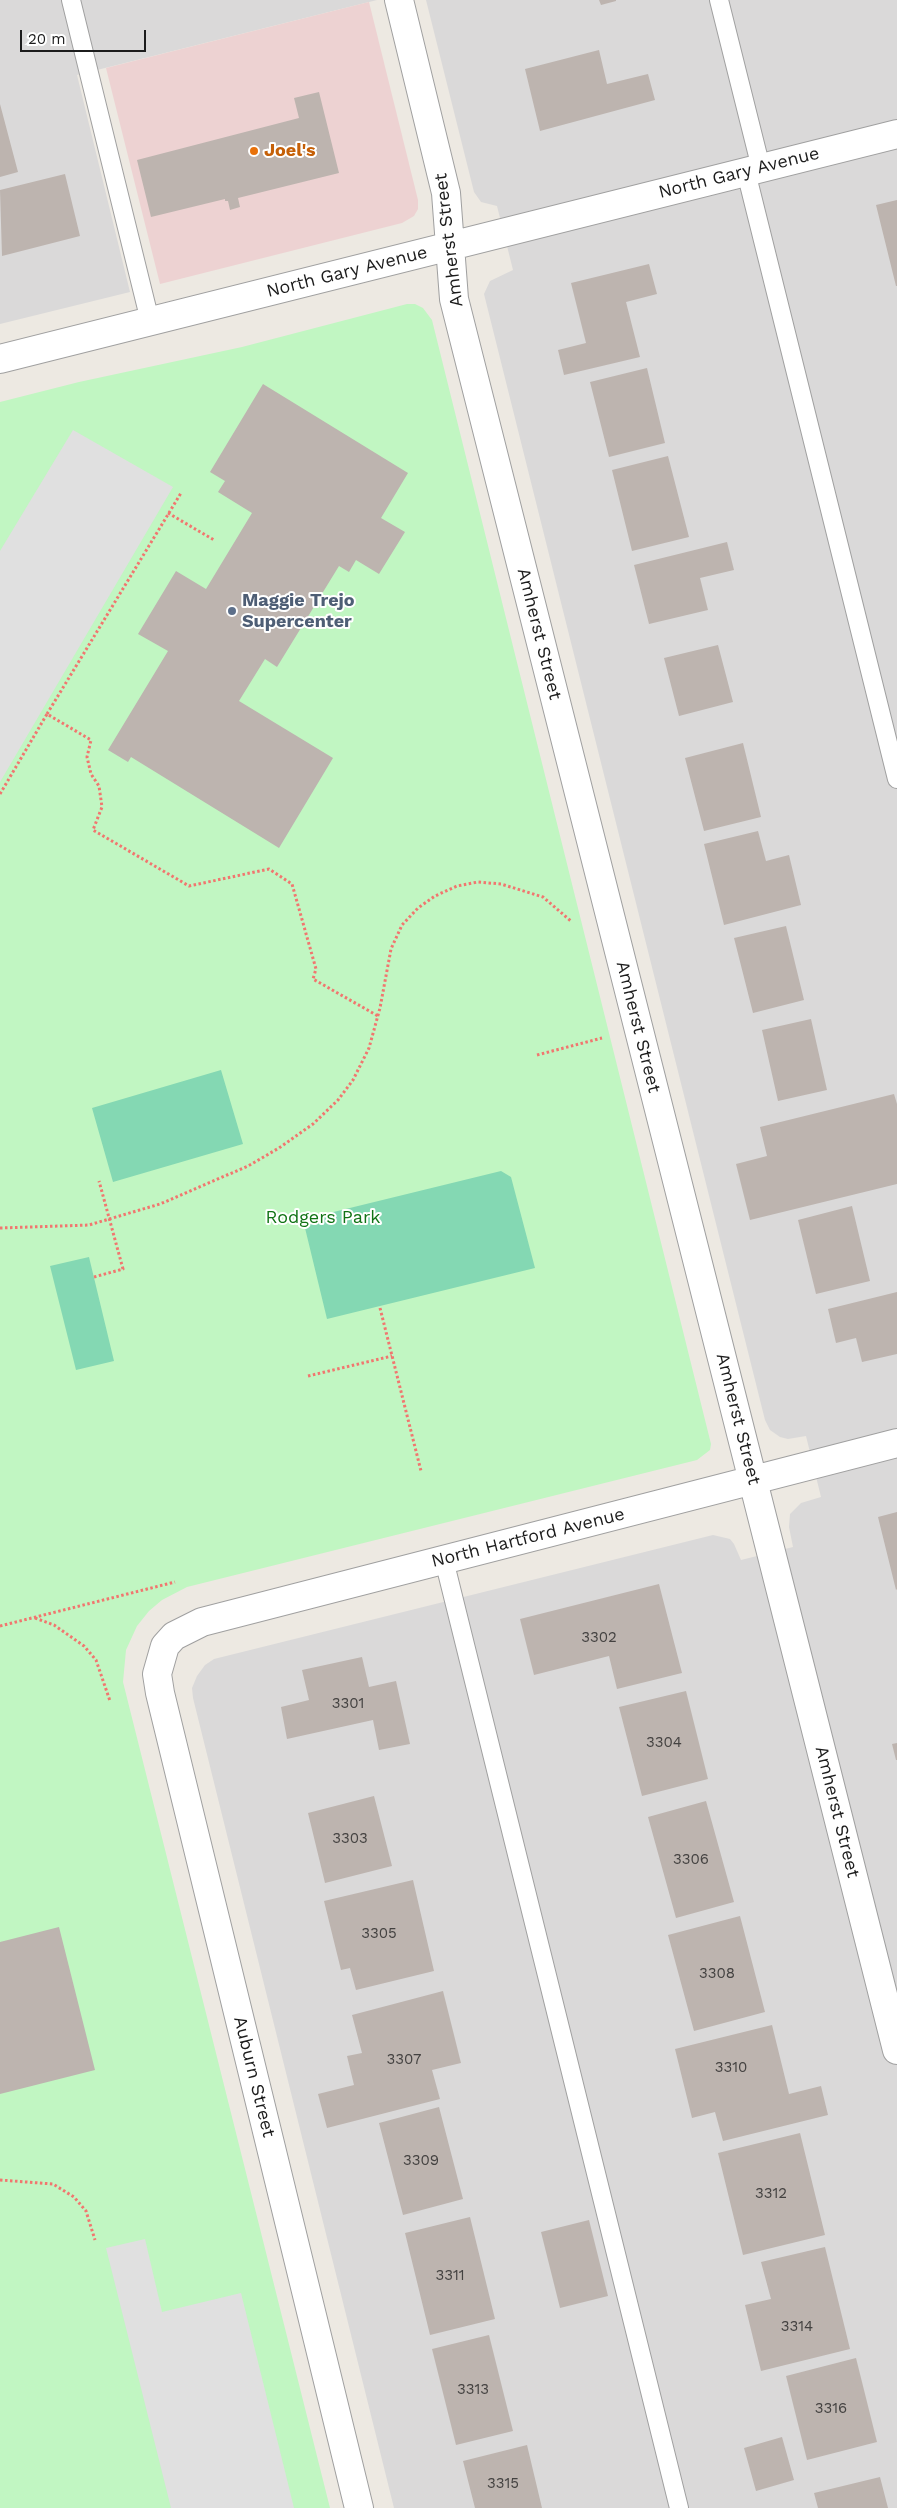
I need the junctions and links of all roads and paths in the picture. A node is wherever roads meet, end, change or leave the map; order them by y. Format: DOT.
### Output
graph roads {
  1 [pos="71,0"];
  2 [pos="399,0"];
  3 [pos="719,0"];
  4 [pos="897,134"];
  5 [pos="753,170"];
  6 [pos="450,246"];
  7 [pos="150,321"];
  8 [pos="0,359"];
  9 [pos="181,493"];
  10 [pos="168,513"];
  11 [pos="214,540"];
  12 [pos="48,714"];
  13 [pos="897,779"];
  14 [pos="0,794"];
  15 [pos="572,922"];
  16 [pos="378,1016"];
  17 [pos="602,1038"];
  18 [pos="537,1055"];
  19 [pos="98,1181"];
  20 [pos="109,1220"];
  21 [pos="0,1228"];
  22 [pos="94,1277"];
  23 [pos="380,1308"];
  24 [pos="392,1356"];
  25 [pos="308,1376"];
  26 [pos="897,1443"];
  27 [pos="421,1471"];
  28 [pos="754,1480"];
  29 [pos="444,1560"];
  30 [pos="175,1582"];
  31 [pos="33,1618"];
  32 [pos="0,1626"];
  33 [pos="165,1646"];
  34 [pos="110,1701"];
  35 [pos="897,2050"];
  36 [pos="0,2180"];
  37 [pos="95,2240"];
  38 [pos="359,2508"];
  39 [pos="680,2508"];
  1 -- 7 [label="lane"];
  2 -- 6 [label="street, Amherst Street"];
  3 -- 5 [label="lane"];
  4 -- 5 [label="street, North Gary Avenue"];
  5 -- 6 [label="street, North Gary Avenue"];
  5 -- 13 [label="lane"];
  6 -- 7 [label="street, North Gary Avenue"];
  6 -- 28 [label="street, Amherst Street"];
  7 -- 8 [label="street, North Gary Avenue"];
  9 -- 10 [label="path"];
  10 -- 11 [label="path"];
  10 -- 12 [label="path"];
  12 -- 14 [label="path"];
  12 -- 16 [label="path"];
  15 -- 16 [label="path"];
  16 -- 20 [label="path"];
  17 -- 18 [label="path"];
  19 -- 20 [label="path"];
  20 -- 21 [label="path"];
  20 -- 22 [label="path"];
  23 -- 24 [label="path"];
  24 -- 25 [label="path"];
  24 -- 27 [label="path"];
  26 -- 28 [label="street, North Hartford Avenue"];
  28 -- 29 [label="street, North Hartford Avenue"];
  28 -- 35 [label="street, Amherst Street"];
  29 -- 33 [label="street, North Hartford Avenue"];
  29 -- 39 [label="lane"];
  30 -- 31 [label="path"];
  31 -- 32 [label="path"];
  31 -- 34 [label="path"];
  33 -- 38 [label="street, Auburn Street"];
  36 -- 37 [label="path"];
}
